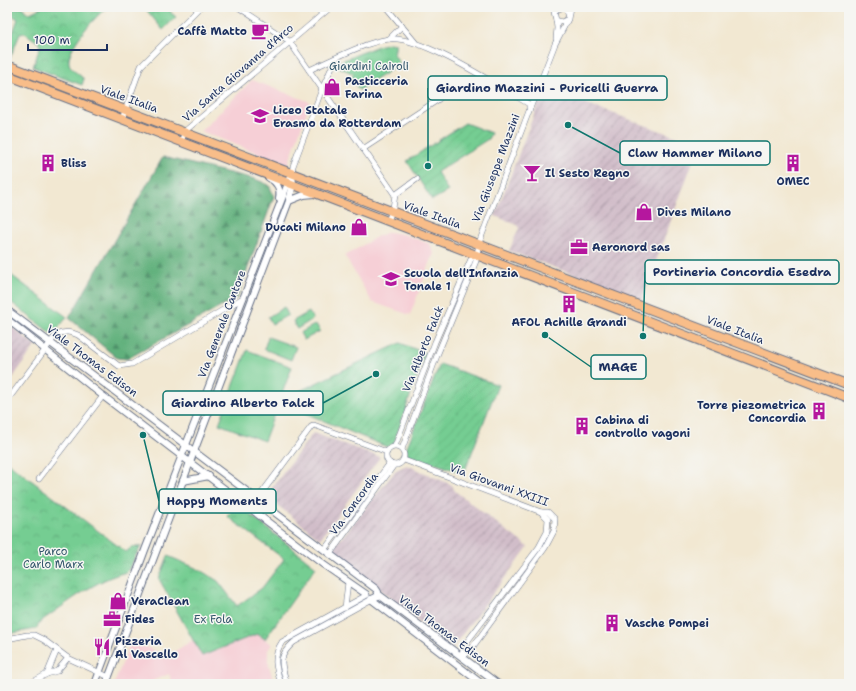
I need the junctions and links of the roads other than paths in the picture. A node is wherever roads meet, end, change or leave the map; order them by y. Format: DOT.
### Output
graph roads {
  1 [pos="200,7"];
  2 [pos="238,7"];
  3 [pos="317,7"];
  4 [pos="331,7"];
  5 [pos="386,7"];
  6 [pos="550,7"];
  7 [pos="570,7"];
  8 [pos="565,8"];
  9 [pos="554,12"];
  10 [pos="322,14"];
  11 [pos="568,14"];
  12 [pos="556,20"];
  13 [pos="566,20"];
  14 [pos="402,26"];
  15 [pos="389,39"];
  16 [pos="289,41"];
  17 [pos="415,42"];
  18 [pos="555,44"];
  19 [pos="336,58"];
  20 [pos="7,65"];
  21 [pos="309,70"];
  22 [pos="7,75"];
  23 [pos="322,89"];
  24 [pos="439,99"];
  25 [pos="125,110"];
  26 [pos="528,111"];
  27 [pos="122,119"];
  28 [pos="185,131"];
  29 [pos="181,142"];
  30 [pos="363,149"];
  31 [pos="242,165"];
  32 [pos="292,173"];
  33 [pos="417,179"];
  34 [pos="290,183"];
  35 [pos="318,194"];
  36 [pos="395,195"];
  37 [pos="289,202"];
  38 [pos="277,209"];
  39 [pos="391,212"];
  40 [pos="388,221"];
  41 [pos="479,243"];
  42 [pos="476,255"];
  43 [pos="243,298"];
  44 [pos="7,310"];
  45 [pos="7,319"];
  46 [pos="50,342"];
  47 [pos="46,349"];
  48 [pos="849,385"];
  49 [pos="103,396"];
  50 [pos="849,398"];
  51 [pos="7,401"];
  52 [pos="164,428"];
  53 [pos="157,437"];
  54 [pos="186,445"];
  55 [pos="394,446"];
  56 [pos="402,449"];
  57 [pos="194,452"];
  58 [pos="387,452"];
  59 [pos="183,456"];
  60 [pos="404,460"];
  61 [pos="191,462"];
  62 [pos="392,464"];
  63 [pos="209,476"];
  64 [pos="39,479"];
  65 [pos="183,482"];
  66 [pos="258,498"];
  67 [pos="324,550"];
  68 [pos="330,554"];
  69 [pos="348,582"];
  70 [pos="373,587"];
  71 [pos="378,594"];
  72 [pos="368,596"];
  73 [pos="345,608"];
  74 [pos="7,639"];
  75 [pos="57,650"];
  76 [pos="462,657"];
  77 [pos="68,658"];
  78 [pos="456,664"];
  79 [pos="100,673"];
  80 [pos="47,674"];
  81 [pos="109,677"];
  82 [pos="29,684"];
  83 [pos="95,684"];
  84 [pos="106,684"];
  85 [pos="280,684"];
  86 [pos="287,684"];
  87 [pos="482,684"];
  88 [pos="498,684"];
  1 -- 25 [label="street"];
  2 -- 16 [label="street"];
  3 -- 10 [label="street"];
  4 -- 10 [label="street, Via Santa Giovanna d'Arco"];
  5 -- 14 [label="street"];
  6 -- 9 [label="street"];
  7 -- 11 [label="street, Via Giuseppe Mazzini"];
  8 -- 9 [label="street"];
  8 -- 11 [label="street"];
  9 -- 12 [label="street, Via Giuseppe Mazzini"];
  10 -- 16 [label="street, Via Santa Giovanna d'Arco"];
  11 -- 13 [label="street, Via Giuseppe Mazzini"];
  12 -- 13 [label="street"];
  12 -- 18 [label="street, Via Giuseppe Mazzini"];
  13 -- 18 [label="street, Via Giuseppe Mazzini"];
  14 -- 15 [label="street"];
  14 -- 17 [label="street"];
  15 -- 17 [label="street"];
  15 -- 19 [label="street"];
  16 -- 21 [label="street"];
  16 -- 28 [label="street, Via Santa Giovanna d'Arco"];
  17 -- 26 [label="street"];
  18 -- 26 [label="street, Via Giuseppe Mazzini"];
  19 -- 21 [label="street"];
  19 -- 23 [label="street, Via Generale Cantore"];
  20 -- 25 [label="main road, Viale Italia"];
  21 -- 23 [label="street"];
  22 -- 27 [label="main road, Viale Italia"];
  23 -- 30 [label="street"];
  23 -- 32 [label="street, Via Generale Cantore"];
  24 -- 30 [label="street"];
  25 -- 27 [label="street"];
  25 -- 28 [label="main road, Viale Italia"];
  26 -- 41 [label="street, Via Giuseppe Mazzini"];
  27 -- 29 [label="main road, Viale Italia"];
  28 -- 29 [label="street, Via Santa Giovanna d'Arco"];
  28 -- 32 [label="main road, Viale Italia"];
  29 -- 31 [label="main road, Viale Italia"];
  30 -- 36 [label="street"];
  31 -- 34 [label="main road, Viale Italia"];
  31 -- 38 [label="street, Viale Italia"];
  32 -- 34 [label="street, Via Generale Cantore"];
  32 -- 39 [label="main road, Viale Italia"];
  33 -- 36 [label="street"];
  34 -- 35 [label="main road, Viale Italia"];
  34 -- 37 [label="street, Via Generale Cantore"];
  34 -- 38 [label="street, Via Generale Cantore"];
  35 -- 37 [label="street"];
  35 -- 40 [label="main road, Viale Italia"];
  36 -- 39 [label="street"];
  37 -- 57 [label="street, Via Generale Cantore"];
  38 -- 43 [label="street, Via Generale Cantore"];
  39 -- 40 [label="street"];
  39 -- 41 [label="main road, Viale Italia"];
  40 -- 42 [label="main road, Viale Italia"];
  41 -- 42 [label="street, Via Giuseppe Mazzini"];
  41 -- 48 [label="main road, Viale Italia"];
  42 -- 50 [label="main road, Viale Italia"];
  42 -- 55 [label="street, Via Alberto Falck"];
  42 -- 56 [label="street, Via Alberto Falck"];
  43 -- 46 [label="street"];
  43 -- 54 [label="street, Via Generale Cantore"];
  44 -- 46 [label="street, Viale Thomas Edison"];
  45 -- 47 [label="street, Viale Thomas Edison"];
  46 -- 47 [label="street"];
  46 -- 52 [label="street, Viale Thomas Edison"];
  47 -- 49 [label="street, Viale Thomas Edison"];
  47 -- 51 [label="street"];
  49 -- 53 [label="street, Viale Thomas Edison"];
  49 -- 64 [label="street"];
  52 -- 53 [label="street"];
  52 -- 54 [label="street, Viale Thomas Edison"];
  53 -- 59 [label="street, Viale Thomas Edison"];
  54 -- 57 [label="street, Viale Thomas Edison"];
  54 -- 59 [label="street, Via Generale Cantore"];
  55 -- 56 [label="street"];
  55 -- 58 [label="street"];
  56 -- 60 [label="street"];
  57 -- 61 [label="street, Via Generale Cantore"];
  57 -- 66 [label="street, Viale Thomas Edison"];
  58 -- 62 [label="street"];
  58 -- 66 [label="street"];
  59 -- 61 [label="street, Viale Thomas Edison"];
  59 -- 79 [label="street, Via Generale Cantore"];
  60 -- 62 [label="street"];
  60 -- 76 [label="street, Via Giovanni XXIII"];
  61 -- 63 [label="street, Viale Thomas Edison"];
  61 -- 65 [label="street, Via Generale Cantore"];
  62 -- 67 [label="street, Via Concordia"];
  62 -- 68 [label="street, Via Concordia"];
  63 -- 65 [label="street"];
  63 -- 69 [label="street, Viale Thomas Edison"];
  65 -- 81 [label="street, Via Generale Cantore"];
  66 -- 67 [label="street, Viale Thomas Edison"];
  67 -- 68 [label="street, Viale Thomas Edison"];
  68 -- 70 [label="street, Viale Thomas Edison"];
  69 -- 72 [label="street, Viale Thomas Edison"];
  69 -- 73 [label="street"];
  70 -- 71 [label="street"];
  70 -- 72 [label="street"];
  71 -- 72 [label="street"];
  71 -- 76 [label="street, Viale Thomas Edison"];
  72 -- 73 [label="street"];
  72 -- 78 [label="street, Viale Thomas Edison"];
  72 -- 86 [label="street"];
  73 -- 85 [label="street"];
  74 -- 75 [label="street"];
  75 -- 77 [label="street"];
  75 -- 80 [label="street"];
  76 -- 78 [label="street"];
  76 -- 88 [label="street, Viale Thomas Edison"];
  77 -- 79 [label="street"];
  77 -- 80 [label="street"];
  78 -- 87 [label="street, Viale Thomas Edison"];
  79 -- 81 [label="street"];
  79 -- 83 [label="street, Via Generale Cantore"];
  80 -- 82 [label="street"];
  81 -- 84 [label="street, Via Generale Cantore"];
}
